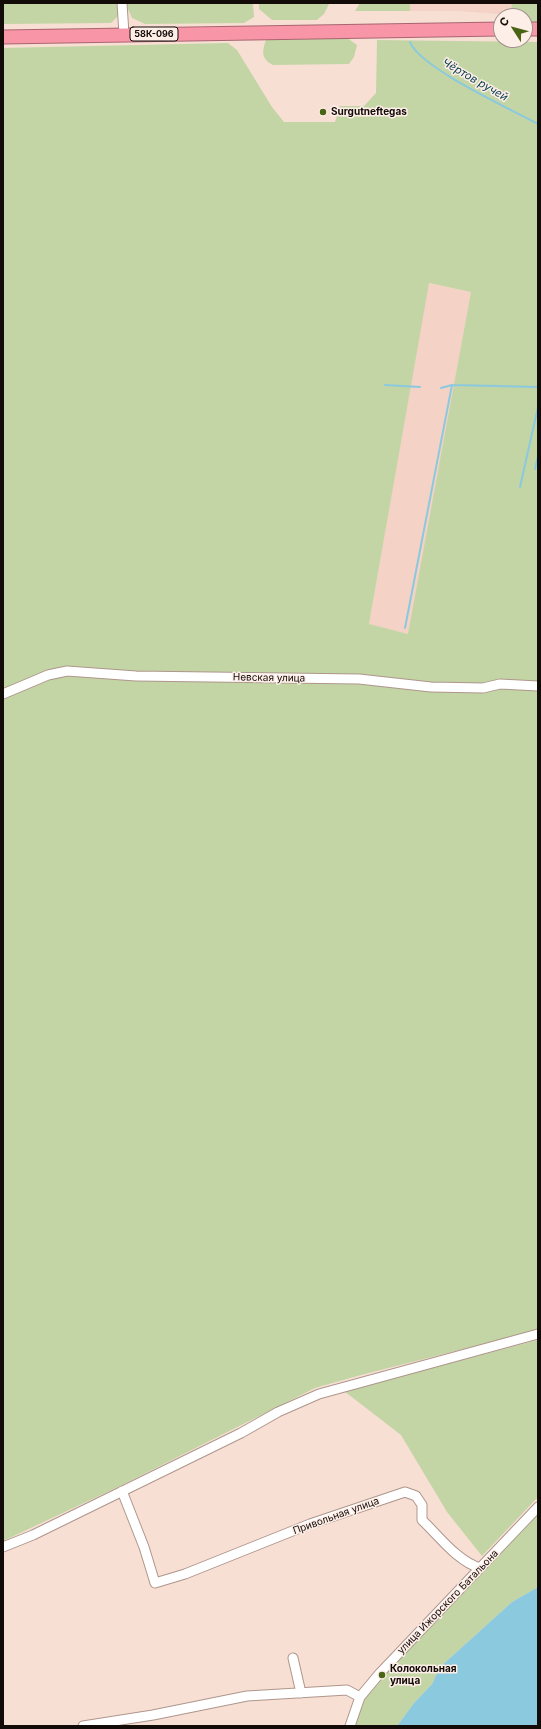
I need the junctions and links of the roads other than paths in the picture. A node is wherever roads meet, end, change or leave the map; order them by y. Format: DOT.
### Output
graph roads {
  1 [pos="122,3"];
  2 [pos="493,30"];
  3 [pos="124,34"];
  4 [pos="3,38"];
  5 [pos="538,686"];
  6 [pos="3,694"];
  7 [pos="538,1334"];
  8 [pos="122,1491"];
  9 [pos="538,1507"];
  10 [pos="3,1547"];
  11 [pos="480,1568"];
  12 [pos="293,1658"];
  13 [pos="301,1693"];
  14 [pos="360,1697"];
  15 [pos="83,1726"];
  16 [pos="350,1726"];
  1 -- 3 [label="street"];
  2 -- 3 [label="highway, 58К-096"];
  3 -- 4 [label="highway, 58К-096"];
  5 -- 6 [label="street, Невская улица"];
  7 -- 8 [label="street"];
  8 -- 10 [label="street"];
  8 -- 11 [label="street, Привольная улица"];
  9 -- 11 [label="street, улица Ижорского Батальона"];
  11 -- 14 [label="street, улица Ижорского Батальона"];
  12 -- 13 [label="street"];
  13 -- 14 [label="street"];
  13 -- 15 [label="street"];
  14 -- 16 [label="street"];
}
